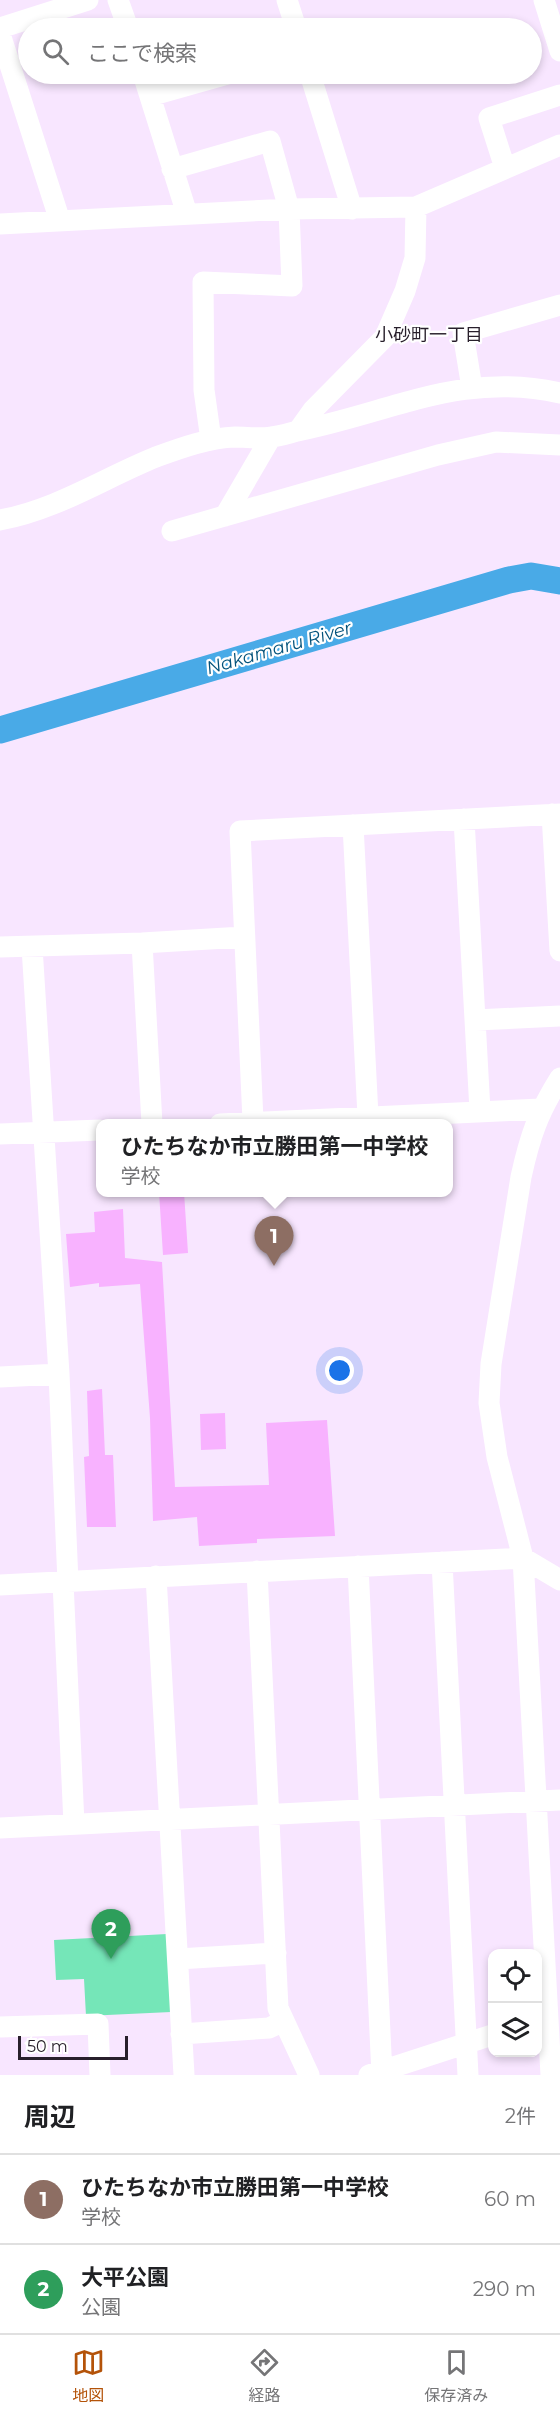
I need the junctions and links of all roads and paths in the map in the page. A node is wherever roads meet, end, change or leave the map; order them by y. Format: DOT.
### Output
graph roads {
  1 [pos="88,0"];
  2 [pos="118,0"];
  3 [pos="287,0"];
  4 [pos="544,0"];
  5 [pos="31,18"];
  6 [pos="124,18"];
  7 [pos="293,18"];
  8 [pos="18,22"];
  9 [pos="0,28"];
  10 [pos="0,34"];
  11 [pos="560,51"];
  12 [pos="146,84"];
  13 [pos="193,84"];
  14 [pos="313,84"];
  15 [pos="560,95"];
  16 [pos="150,96"];
  17 [pos="560,145"];
  18 [pos="505,168"];
  19 [pos="172,169"];
  20 [pos="416,207"];
  21 [pos="352,209"];
  22 [pos="289,210"];
  23 [pos="187,214"];
  24 [pos="60,220"];
  25 [pos="0,224"];
  26 [pos="560,305"];
  27 [pos="472,388"];
  28 [pos="560,393"];
  29 [pos="298,431"];
  30 [pos="271,437"];
  31 [pos="212,440"];
  32 [pos="560,445"];
  33 [pos="225,516"];
  34 [pos="0,520"];
  35 [pos="172,531"];
  36 [pos="556,814"];
  37 [pos="464,819"];
  38 [pos="353,825"];
  39 [pos="243,937"];
  40 [pos="142,944"];
  41 [pos="0,947"];
  42 [pos="32,948"];
  43 [pos="560,951"];
  44 [pos="560,1017"];
  45 [pos="476,1020"];
  46 [pos="560,1078"];
  47 [pos="541,1109"];
  48 [pos="480,1111"];
  49 [pos="368,1116"];
  50 [pos="152,1119"];
  51 [pos="253,1119"];
  52 [pos="299,1119"];
  53 [pos="96,1130"];
  54 [pos="42,1132"];
  55 [pos="0,1134"];
  56 [pos="59,1374"];
  57 [pos="0,1377"];
  58 [pos="523,1558"];
  59 [pos="442,1562"];
  60 [pos="358,1566"];
  61 [pos="257,1571"];
  62 [pos="156,1576"];
  63 [pos="560,1580"];
  64 [pos="65,1582"];
  65 [pos="0,1585"];
  66 [pos="538,1800"];
  67 [pos="560,1800"];
  68 [pos="455,1805"];
  69 [pos="369,1809"];
  70 [pos="270,1815"];
  71 [pos="169,1821"];
  72 [pos="74,1824"];
  73 [pos="0,1828"];
  74 [pos="276,1953"];
  75 [pos="178,1959"];
  76 [pos="548,2020"];
  77 [pos="284,2021"];
  78 [pos="0,2027"];
  79 [pos="181,2034"];
  80 [pos="488,2036"];
  81 [pos="466,2042"];
  82 [pos="377,2074"];
  83 [pos="100,2075"];
  84 [pos="184,2075"];
  85 [pos="309,2075"];
  86 [pos="468,2075"];
  87 [pos="551,2075"];
  1 -- 5 [label="street"];
  2 -- 6 [label="street"];
  3 -- 7 [label="street"];
  4 -- 11 [label="street"];
  8 -- 9 [label="street"];
  10 -- 24 [label="street"];
  12 -- 16 [label="street"];
  13 -- 16 [label="street"];
  14 -- 21 [label="street"];
  15 -- 18 [label="street"];
  16 -- 19 [label="street"];
  17 -- 18 [label="street"];
  18 -- 20 [label="street"];
  19 -- 22 [label="street"];
  19 -- 23 [label="street"];
  20 -- 21 [label="street"];
  20 -- 29 [label="street"];
  21 -- 22 [label="street"];
  22 -- 23 [label="street"];
  22 -- 31 [label="street"];
  23 -- 24 [label="street"];
  24 -- 25 [label="street"];
  26 -- 27 [label="street"];
  27 -- 28 [label="street"];
  27 -- 29 [label="street"];
  29 -- 30 [label="street"];
  30 -- 31 [label="street"];
  30 -- 33 [label="street"];
  31 -- 34 [label="street"];
  32 -- 33 [label="street"];
  33 -- 35 [label="street"];
  36 -- 37 [label="street"];
  36 -- 43 [label="street"];
  37 -- 38 [label="street"];
  37 -- 45 [label="street"];
  38 -- 39 [label="street"];
  38 -- 49 [label="street"];
  39 -- 40 [label="street"];
  39 -- 51 [label="street"];
  40 -- 42 [label="street"];
  40 -- 50 [label="street"];
  41 -- 42 [label="street"];
  42 -- 54 [label="street"];
  44 -- 45 [label="street"];
  45 -- 48 [label="street"];
  46 -- 47 [label="street"];
  47 -- 48 [label="street"];
  47 -- 58 [label="street"];
  48 -- 49 [label="street"];
  49 -- 52 [label="street"];
  53 -- 54 [label="street"];
  54 -- 55 [label="street"];
  54 -- 56 [label="street"];
  56 -- 57 [label="street"];
  56 -- 64 [label="street"];
  58 -- 59 [label="street"];
  58 -- 63 [label="street"];
  58 -- 66 [label="street"];
  59 -- 60 [label="street"];
  59 -- 68 [label="street"];
  60 -- 61 [label="street"];
  60 -- 69 [label="street"];
  61 -- 62 [label="street"];
  61 -- 70 [label="street"];
  62 -- 64 [label="street"];
  62 -- 71 [label="street"];
  64 -- 65 [label="street"];
  64 -- 72 [label="street"];
  66 -- 67 [label="street"];
  66 -- 68 [label="street"];
  66 -- 76 [label="street"];
  68 -- 69 [label="street"];
  68 -- 81 [label="street"];
  69 -- 70 [label="street"];
  69 -- 82 [label="street"];
  70 -- 71 [label="street"];
  70 -- 74 [label="street"];
  71 -- 72 [label="street"];
  71 -- 75 [label="street"];
  72 -- 73 [label="street"];
  74 -- 75 [label="street"];
  74 -- 77 [label="street"];
  75 -- 79 [label="street"];
  76 -- 87 [label="street"];
  77 -- 79 [label="street"];
  77 -- 85 [label="street"];
  78 -- 83 [label="street"];
  79 -- 84 [label="street"];
  80 -- 81 [label="street"];
  81 -- 82 [label="street"];
  81 -- 86 [label="street"];
}
